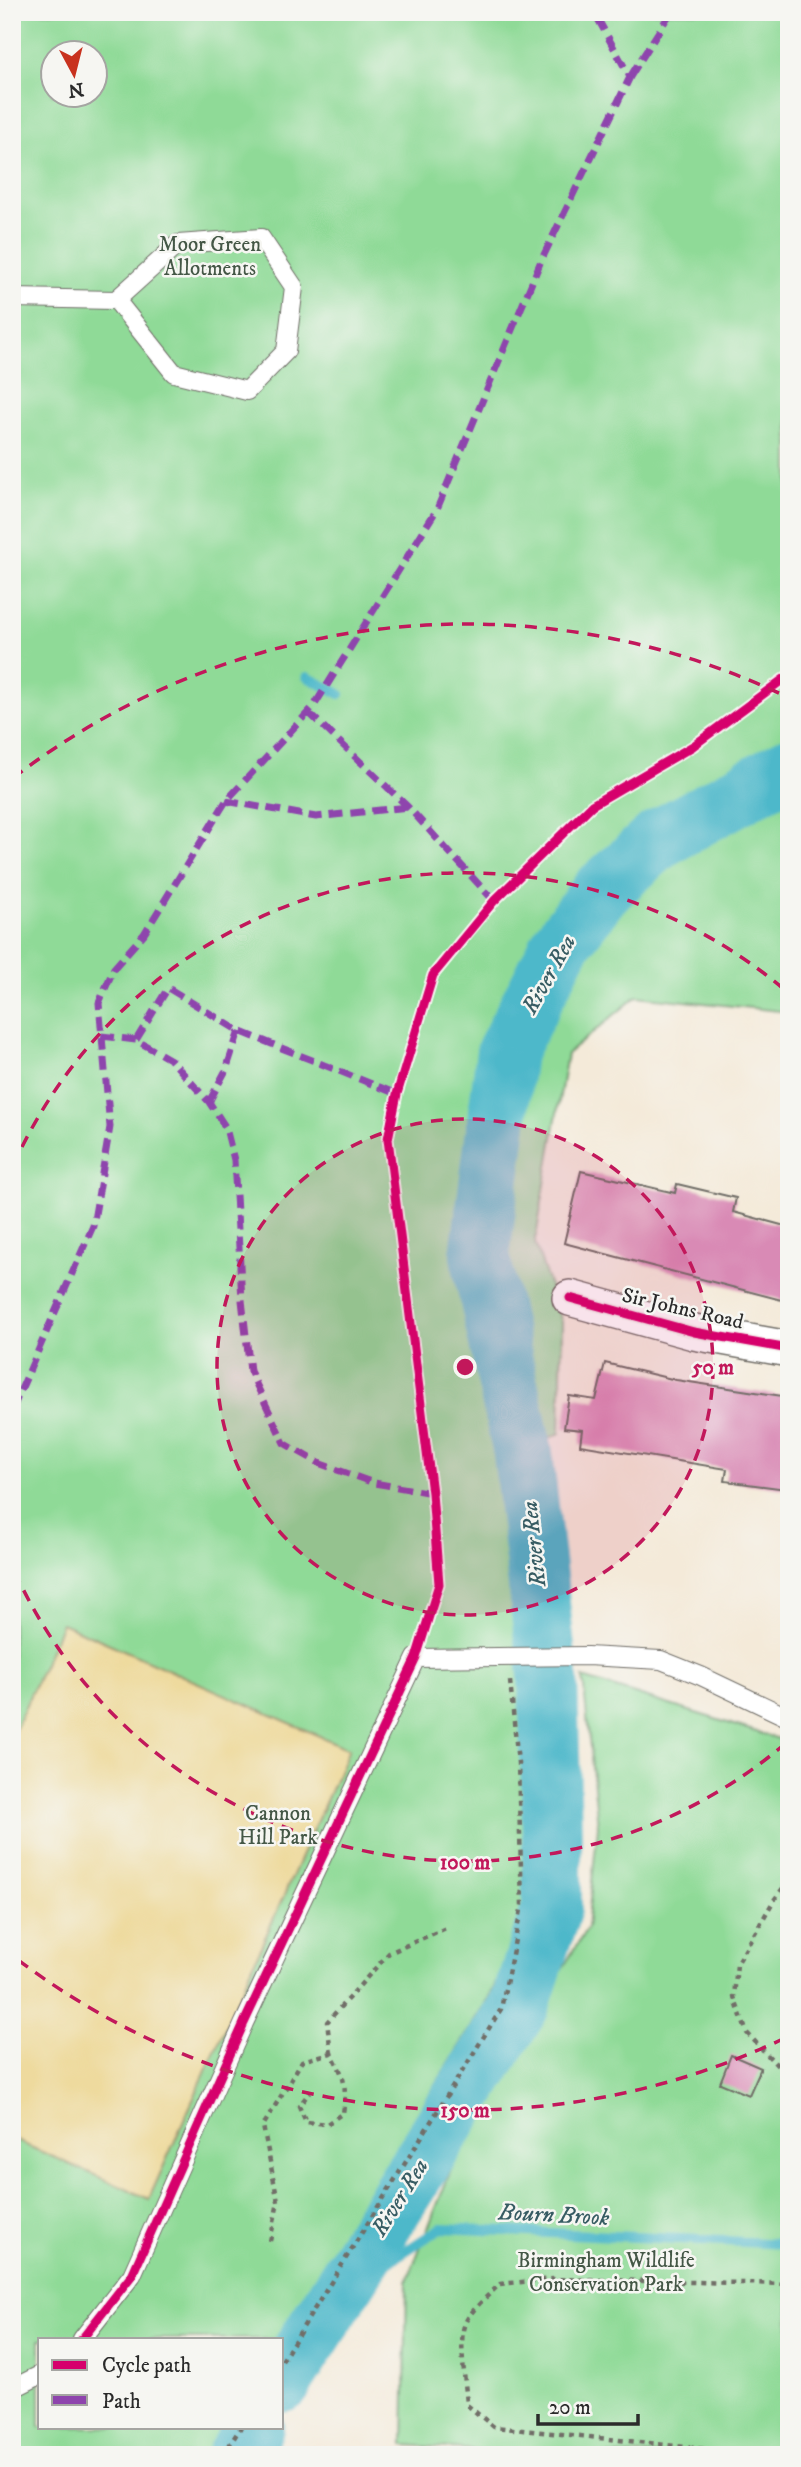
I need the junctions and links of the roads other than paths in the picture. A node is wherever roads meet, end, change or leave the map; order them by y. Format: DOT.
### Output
graph roads {
  1 [pos="12,298"];
  2 [pos="116,300"];
  3 [pos="570,1298"];
  4 [pos="789,1349"];
  5 [pos="789,1718"];
  6 [pos="83,2338"];
  7 [pos="38,2376"];
  8 [pos="12,2389"];
  1 -- 2 [label="lane"];
  2 -- 2 [label="lane"];
  3 -- 4 [label="street, Sir Johns Road"];
  5 -- 6 [label="lane"];
  7 -- 8 [label="lane"];
}
